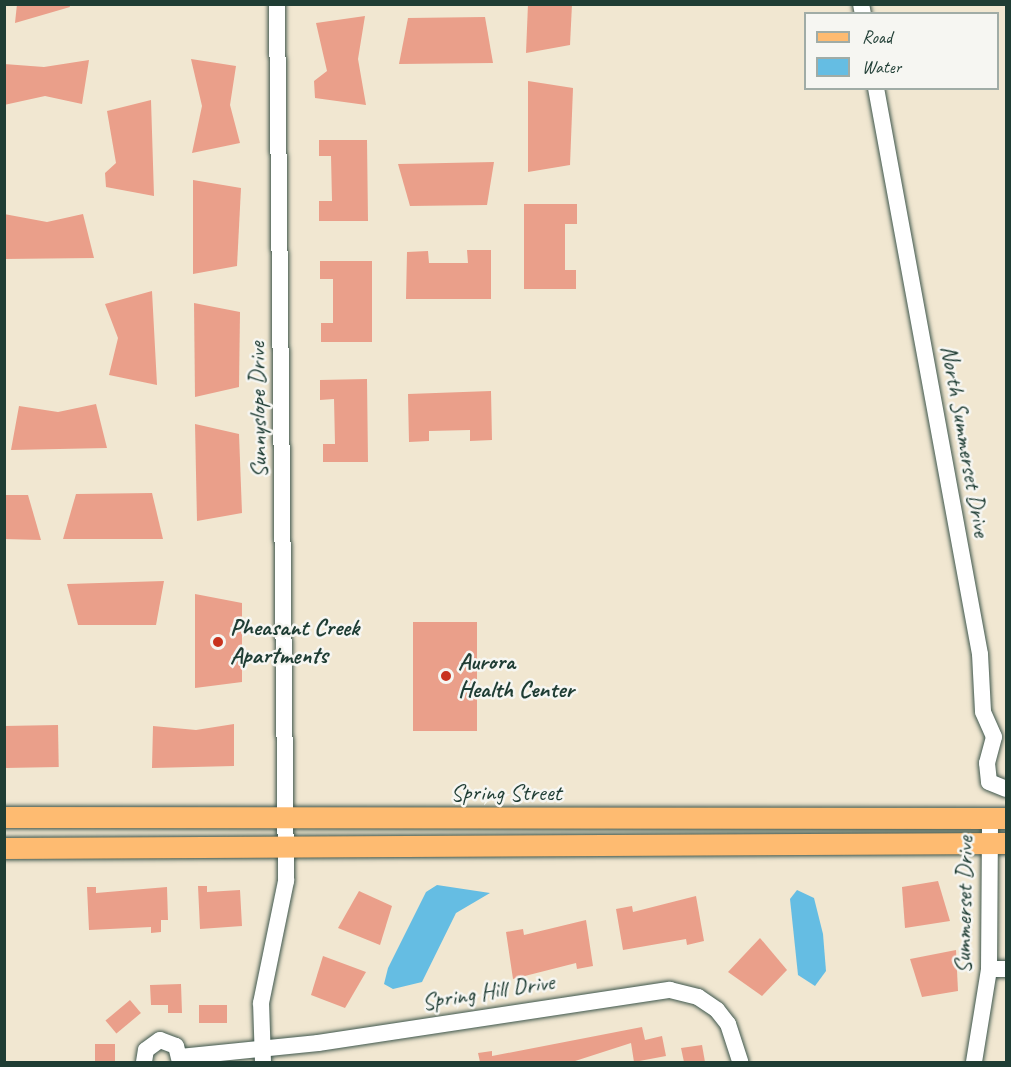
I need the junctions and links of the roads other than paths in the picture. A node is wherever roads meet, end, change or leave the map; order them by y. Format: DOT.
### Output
graph roads {
  1 [pos="277,4"];
  2 [pos="876,90"];
  3 [pos="1000,740"];
  4 [pos="1006,789"];
  5 [pos="285,815"];
  6 [pos="93,816"];
  7 [pos="4,817"];
  8 [pos="998,818"];
  9 [pos="998,843"];
  10 [pos="4,848"];
  11 [pos="91,848"];
  12 [pos="285,848"];
  13 [pos="989,969"];
  14 [pos="1006,969"];
  15 [pos="263,1057"];
  16 [pos="180,1060"];
  17 [pos="144,1062"];
  18 [pos="740,1062"];
  19 [pos="974,1062"];
  1 -- 5 [label="street, Sunnyslope Drive"];
  2 -- 3 [label="street, North Summerset Drive"];
  3 -- 4 [label="street, North Summerset Drive"];
  5 -- 6 [label="main road, Spring Street"];
  5 -- 8 [label="main road, Spring Street"];
  5 -- 12 [label="street, Sunnyslope Drive"];
  6 -- 7 [label="main road, Spring Street"];
  6 -- 11 [label="main road"];
  8 -- 9 [label="street, Summerset Drive"];
  9 -- 12 [label="main road"];
  9 -- 13 [label="street, Summerset Drive"];
  10 -- 11 [label="main road"];
  11 -- 12 [label="main road"];
  12 -- 15 [label="street, Sunnyslope Drive"];
  13 -- 14 [label="street"];
  13 -- 19 [label="street, Summerset Drive"];
  15 -- 16 [label="street, Spring Hill Drive"];
  15 -- 18 [label="street, Spring Hill Drive"];
  16 -- 17 [label="street"];
}
